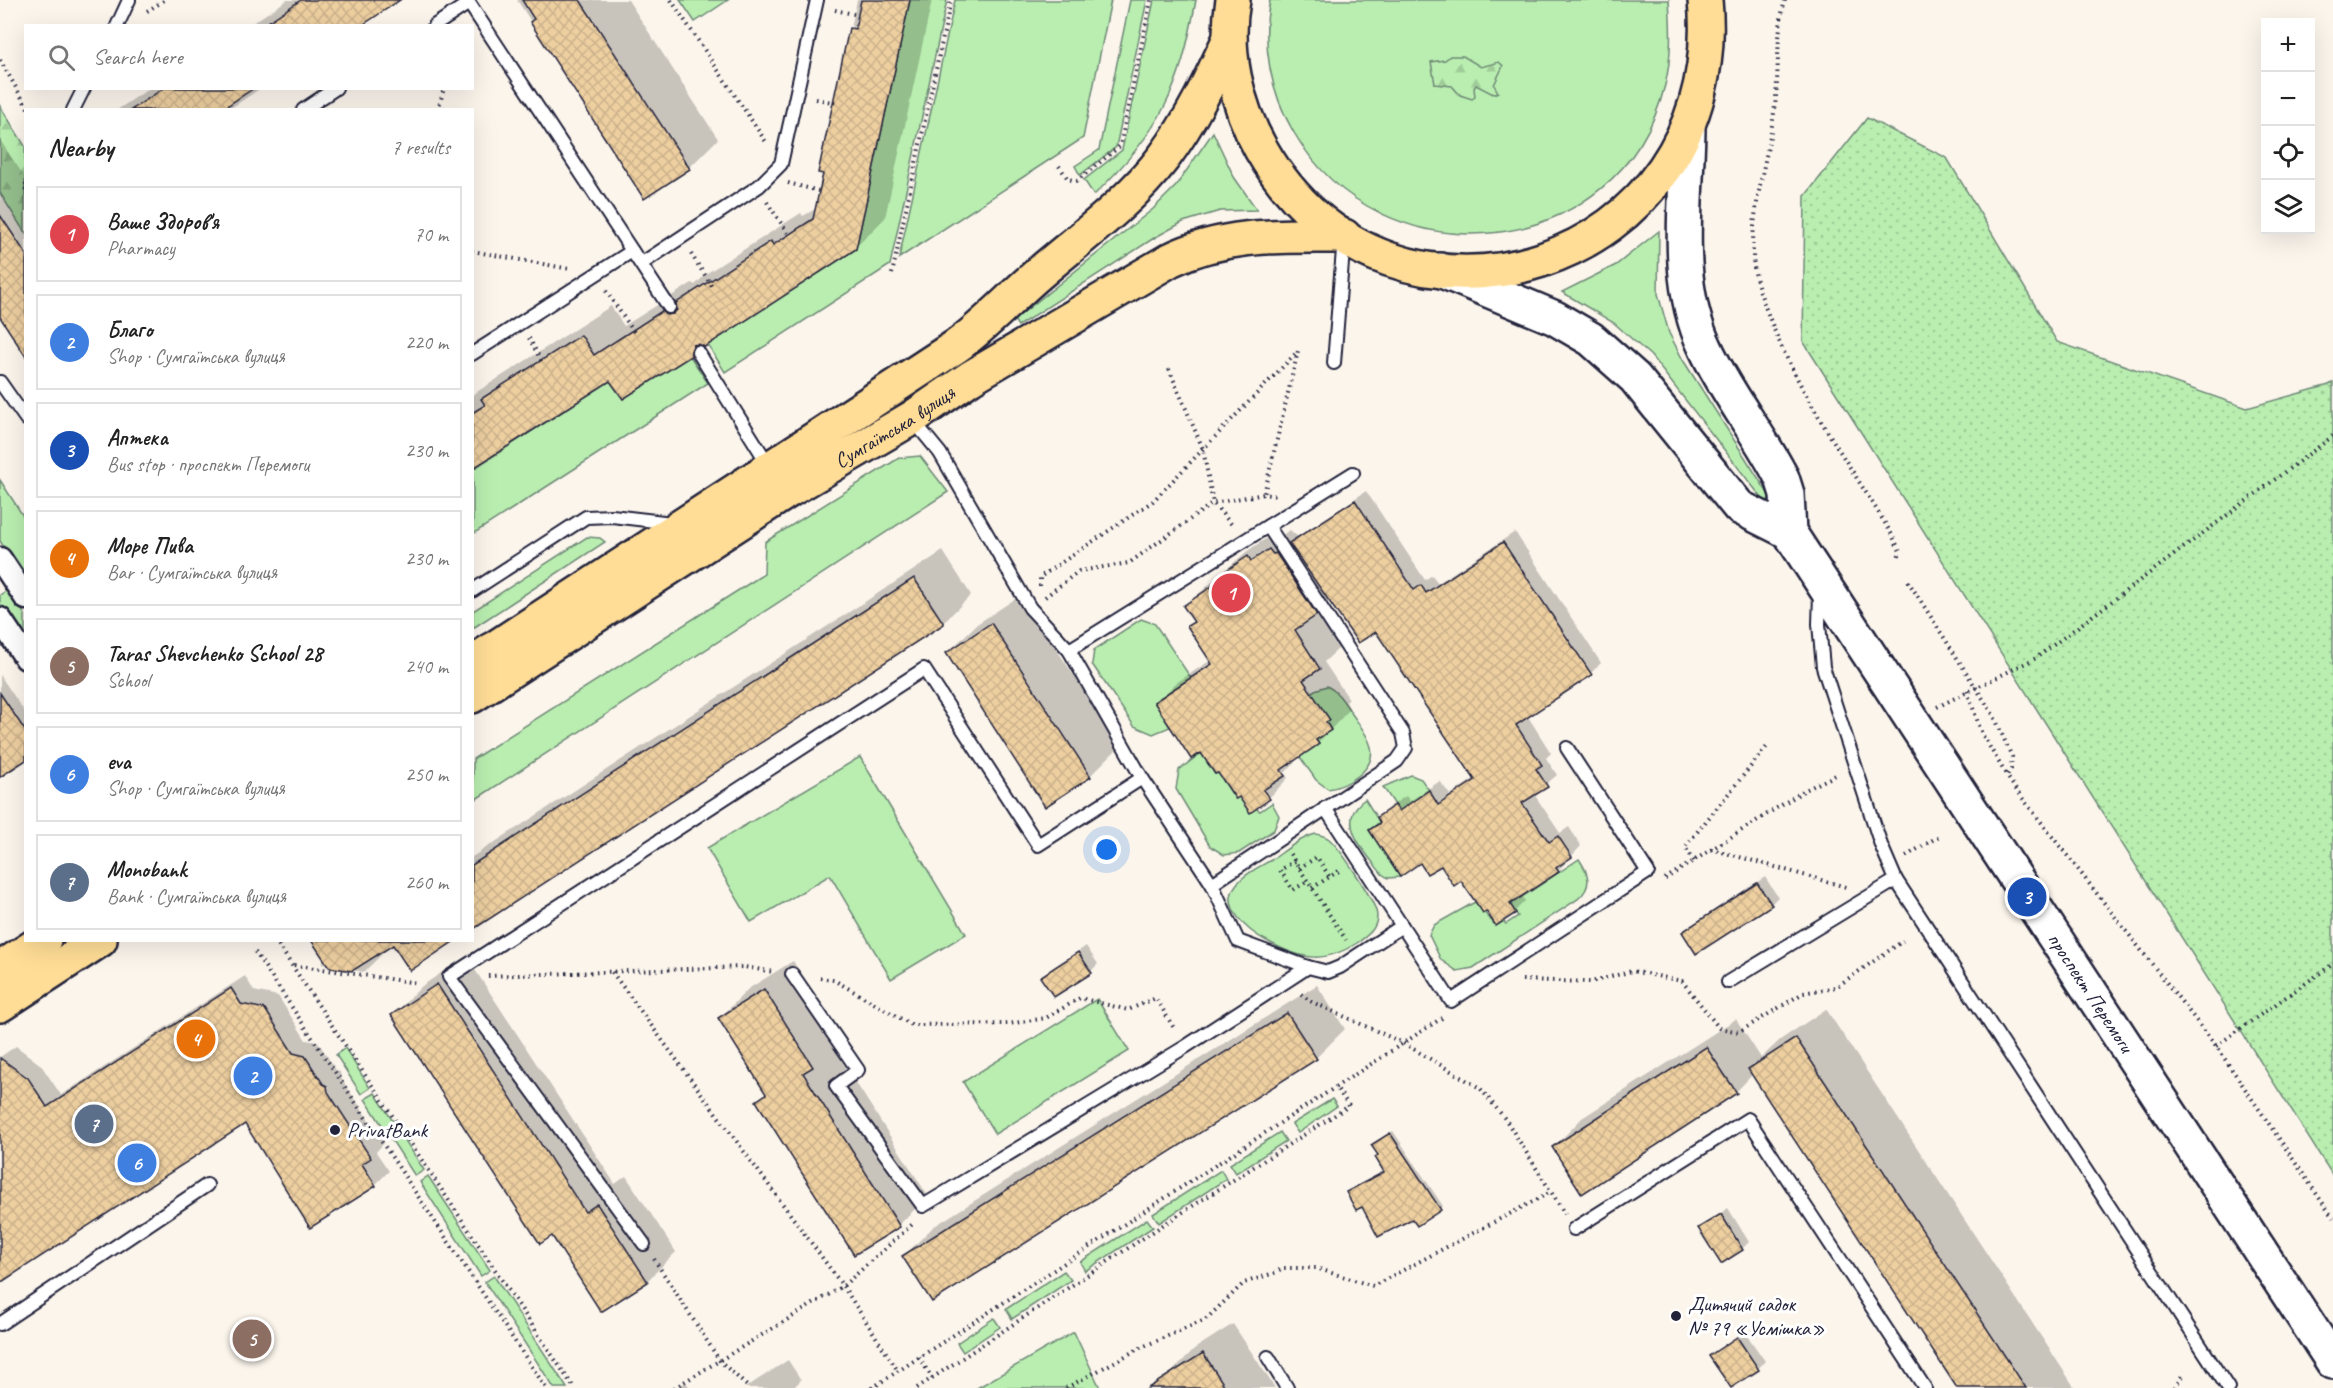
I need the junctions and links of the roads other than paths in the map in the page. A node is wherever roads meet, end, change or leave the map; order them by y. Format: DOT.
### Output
graph roads {
  1 [pos="129,0"];
  2 [pos="1233,0"];
  3 [pos="1705,0"];
  4 [pos="821,4"];
  5 [pos="118,24"];
  6 [pos="437,24"];
  7 [pos="1230,38"];
  8 [pos="83,90"];
  9 [pos="333,90"];
  10 [pos="74,108"];
  11 [pos="306,108"];
  12 [pos="1688,129"];
  13 [pos="1344,236"];
  14 [pos="632,251"];
  15 [pos="641,264"];
  16 [pos="1440,270"];
  17 [pos="669,307"];
  18 [pos="698,351"];
  19 [pos="474,353"];
  20 [pos="1334,363"];
  21 [pos="0,382"];
  22 [pos="24,416"];
  23 [pos="912,418"];
  24 [pos="770,468"];
  25 [pos="1353,473"];
  26 [pos="682,524"];
  27 [pos="1268,526"];
  28 [pos="1789,532"];
  29 [pos="0,559"];
  30 [pos="1821,582"];
  31 [pos="474,590"];
  32 [pos="24,595"];
  33 [pos="0,619"];
  34 [pos="1069,650"];
  35 [pos="24,655"];
  36 [pos="474,662"];
  37 [pos="474,695"];
  38 [pos="1567,748"];
  39 [pos="1142,778"];
  40 [pos="1325,808"];
  41 [pos="1896,880"];
  42 [pos="1212,884"];
  43 [pos="1402,926"];
  44 [pos="41,942"];
  45 [pos="97,942"];
  46 [pos="1308,967"];
  47 [pos="0,969"];
  48 [pos="792,974"];
  49 [pos="1728,982"];
  50 [pos="0,1005"];
  51 [pos="207,1185"];
  52 [pos="1574,1228"];
  53 [pos="644,1244"];
  54 [pos="0,1323"];
  55 [pos="1268,1357"];
  56 [pos="2333,1362"];
  57 [pos="1287,1388"];
  58 [pos="1926,1388"];
  59 [pos="2228,1388"];
  1 -- 5 [label="lane"];
  2 -- 7 [label="main road"];
  3 -- 12 [label="main road"];
  4 -- 15 [label="lane"];
  6 -- 14 [label="lane"];
  7 -- 13 [label="main road"];
  7 -- 24 [label="main road, Сумгаїтська вулиця"];
  8 -- 10 [label="lane"];
  9 -- 11 [label="lane"];
  12 -- 16 [label="main road"];
  12 -- 28 [label="main road"];
  13 -- 16 [label="main road"];
  13 -- 20 [label="lane"];
  13 -- 23 [label="main road, Сумгаїтська вулиця"];
  14 -- 15 [label="lane"];
  14 -- 19 [label="lane"];
  15 -- 17 [label="lane"];
  16 -- 28 [label="main road"];
  18 -- 24 [label="lane"];
  21 -- 22 [label="lane"];
  23 -- 34 [label="lane"];
  23 -- 37 [label="main road, Сумгаїтська вулиця"];
  24 -- 26 [label="main road, Сумгаїтська вулиця"];
  25 -- 27 [label="lane"];
  26 -- 31 [label="lane"];
  26 -- 36 [label="main road, Сумгаїтська вулиця"];
  27 -- 34 [label="lane"];
  27 -- 40 [label="lane"];
  28 -- 30 [label="main road, проспект Перемоги"];
  29 -- 32 [label="street"];
  30 -- 41 [label="lane"];
  30 -- 56 [label="main road, проспект Перемоги"];
  33 -- 35 [label="street"];
  34 -- 39 [label="lane"];
  38 -- 43 [label="lane"];
  39 -- 42 [label="lane"];
  39 -- 53 [label="lane"];
  40 -- 42 [label="lane"];
  40 -- 43 [label="lane"];
  41 -- 49 [label="lane"];
  41 -- 59 [label="lane"];
  42 -- 46 [label="lane"];
  43 -- 46 [label="lane"];
  44 -- 47 [label="main road"];
  45 -- 50 [label="main road"];
  46 -- 48 [label="lane"];
  51 -- 54 [label="lane"];
  52 -- 58 [label="lane"];
  55 -- 57 [label="lane"];
}
